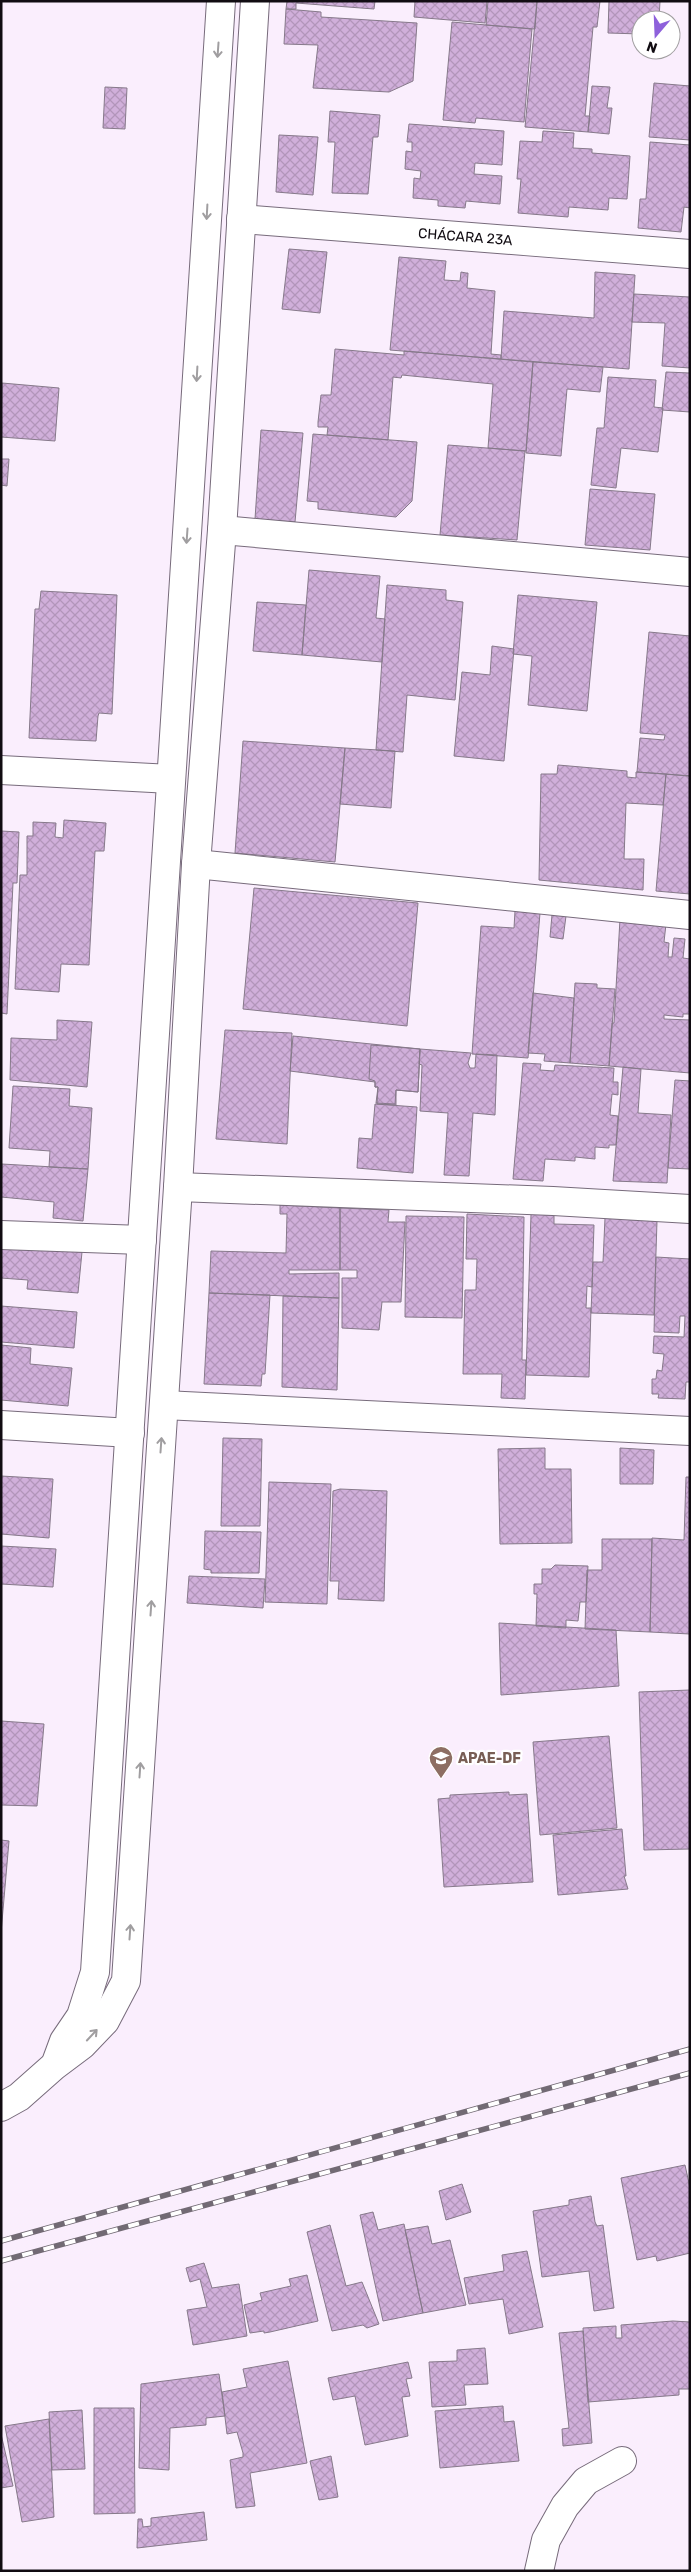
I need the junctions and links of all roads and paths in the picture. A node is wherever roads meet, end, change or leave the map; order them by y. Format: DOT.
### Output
graph roads {
  1 [pos="221,1"];
  2 [pos="254,1"];
  3 [pos="241,219"];
  4 [pos="690,254"];
  5 [pos="222,530"];
  6 [pos="690,572"];
  7 [pos="1,770"];
  8 [pos="171,779"];
  9 [pos="196,864"];
  10 [pos="690,915"];
  11 [pos="178,1187"];
  12 [pos="690,1209"];
  13 [pos="1,1235"];
  14 [pos="142,1240"];
  15 [pos="164,1405"];
  16 [pos="1,1425"];
  17 [pos="690,1431"];
  18 [pos="130,1433"];
  19 [pos="54,2066"];
  20 [pos="1,2107"];
  21 [pos="622,2462"];
  22 [pos="540,2571"];
  1 -- 8 [label="street, one-way"];
  2 -- 3 [label="street"];
  3 -- 4 [label="street, CHÁCARA 23A"];
  3 -- 5 [label="street"];
  5 -- 6 [label="street"];
  5 -- 9 [label="street"];
  7 -- 8 [label="street"];
  8 -- 14 [label="street"];
  9 -- 10 [label="street"];
  9 -- 11 [label="street"];
  11 -- 12 [label="street"];
  11 -- 15 [label="street"];
  13 -- 14 [label="street"];
  14 -- 18 [label="street"];
  15 -- 17 [label="street"];
  19 -- 15 [label="street, one-way"];
  16 -- 18 [label="street"];
  18 -- 19 [label="street"];
  19 -- 20 [label="street"];
  21 -- 22 [label="street"];
}
